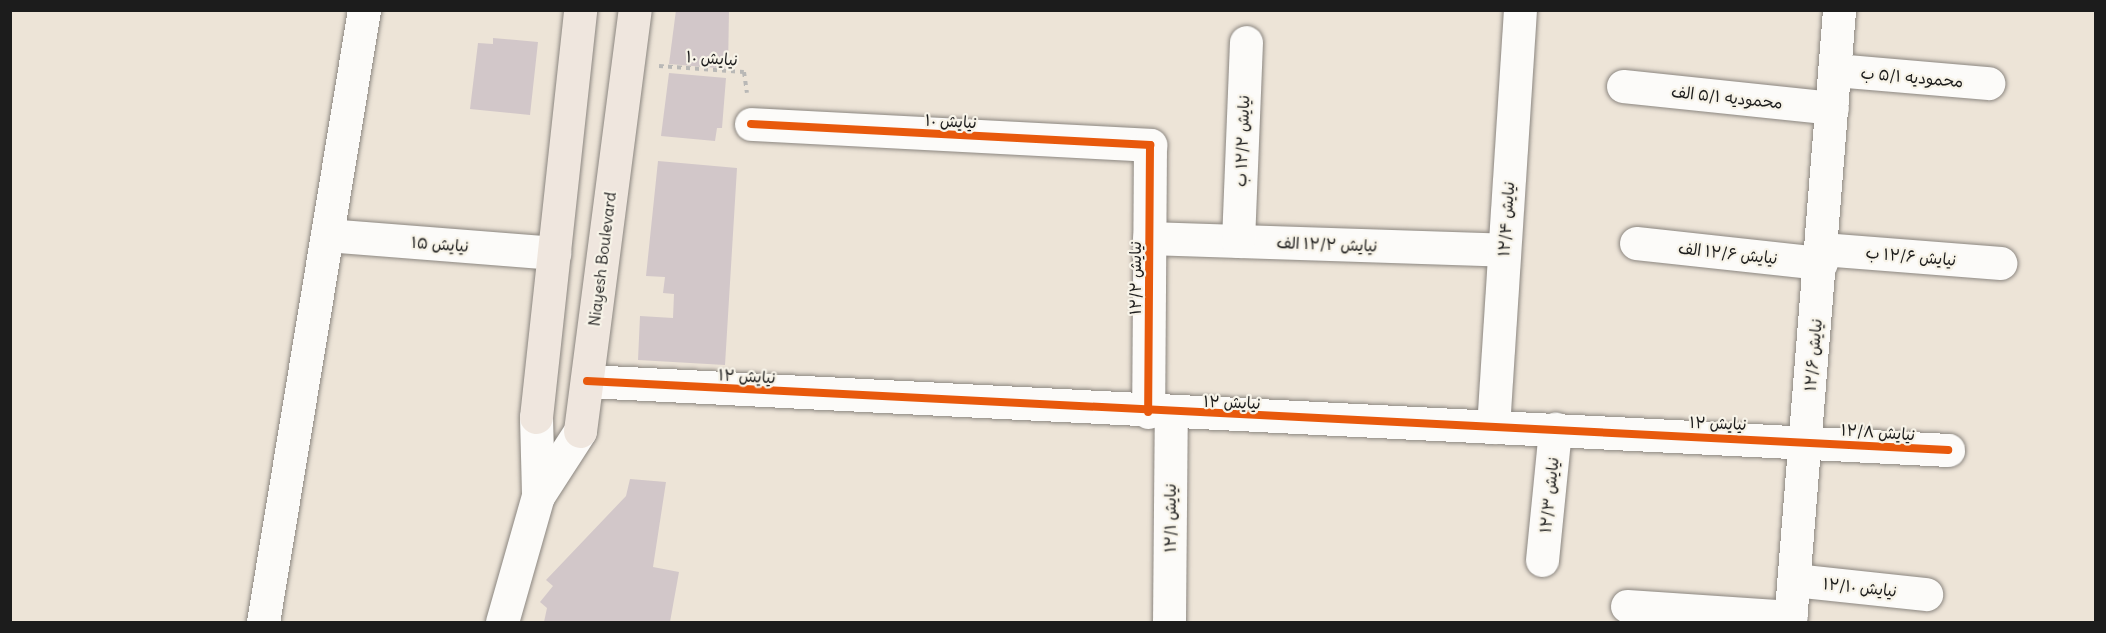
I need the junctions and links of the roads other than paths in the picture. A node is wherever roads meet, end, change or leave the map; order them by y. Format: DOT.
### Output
graph roads {
  1 [pos="364,10"];
  2 [pos="580,10"];
  3 [pos="635,10"];
  4 [pos="1520,10"];
  5 [pos="1839,10"];
  6 [pos="1246,42"];
  7 [pos="1835,70"];
  8 [pos="1988,83"];
  9 [pos="1623,86"];
  10 [pos="1832,108"];
  11 [pos="751,124"];
  12 [pos="1150,145"];
  13 [pos="327,236"];
  14 [pos="1149,238"];
  15 [pos="1238,241"];
  16 [pos="1636,243"];
  17 [pos="1504,250"];
  18 [pos="554,253"];
  19 [pos="1821,260"];
  20 [pos="2000,263"];
  21 [pos="587,381"];
  22 [pos="1159,412"];
  23 [pos="536,417"];
  24 [pos="1493,427"];
  25 [pos="1555,429"];
  26 [pos="580,431"];
  27 [pos="1805,440"];
  28 [pos="1948,450"];
  29 [pos="538,496"];
  30 [pos="1542,560"];
  31 [pos="1794,580"];
  32 [pos="1926,594"];
  33 [pos="1627,606"];
  34 [pos="1790,620"];
  35 [pos="263,622"];
  36 [pos="502,622"];
  37 [pos="1169,622"];
  1 -- 13 [label="street"];
  2 -- 18 [label="main road, Niayesh Boulevard"];
  3 -- 21 [label="main road, Niayesh Boulevard"];
  4 -- 17 [label="street, ۱۲/۴ نیایش"];
  5 -- 7 [label="street, ۱۲/۶ نیایش"];
  6 -- 15 [label="street, نیایش ۱۲/۲ ب"];
  7 -- 8 [label="street, محمودیه ۵/۱ ب"];
  7 -- 10 [label="street, ۱۲/۶ نیایش"];
  9 -- 10 [label="street, محمودیه ۵/۱ الف"];
  10 -- 19 [label="street, ۱۲/۶ نیایش"];
  11 -- 12 [label="street, نیایش ۱۰"];
  12 -- 14 [label="street, ۱۲/۲ نیایش"];
  13 -- 18 [label="street, ۱۵ نیایش"];
  13 -- 35 [label="street"];
  14 -- 15 [label="street, نیایش ۱۲/۲ الف"];
  14 -- 22 [label="street, ۱۲/۲ نیایش"];
  15 -- 17 [label="street, نیایش ۱۲/۲ الف"];
  16 -- 19 [label="street, نیایش ۱۲/۶ الف"];
  17 -- 24 [label="street, ۱۲/۴ نیایش"];
  18 -- 23 [label="main road, Niayesh Boulevard"];
  19 -- 20 [label="street, نیایش ۱۲/۶ ب"];
  19 -- 27 [label="street, ۱۲/۶ نیایش"];
  21 -- 22 [label="street, نیایش ۱۲"];
  21 -- 26 [label="main road, Niayesh Boulevard"];
  22 -- 24 [label="street, نیایش ۱۲"];
  22 -- 37 [label="street, ۱۲/۱ نیایش"];
  23 -- 29 [label="street, Niayesh Boulevard"];
  24 -- 25 [label="street, نیایش ۱۲"];
  25 -- 27 [label="street, نیایش ۱۲"];
  25 -- 30 [label="street, ۱۲/۳ نیایش"];
  26 -- 29 [label="street, Niayesh Boulevard"];
  27 -- 28 [label="street, ۱۲/۸ نیایش"];
  27 -- 31 [label="street, ۱۲/۶ نیایش"];
  29 -- 36 [label="street, Niayesh Boulevard"];
  31 -- 32 [label="street, ۱۲/۱۰ نیایش"];
  31 -- 34 [label="street, ۱۲/۶ نیایش"];
  33 -- 34 [label="street"];
}
